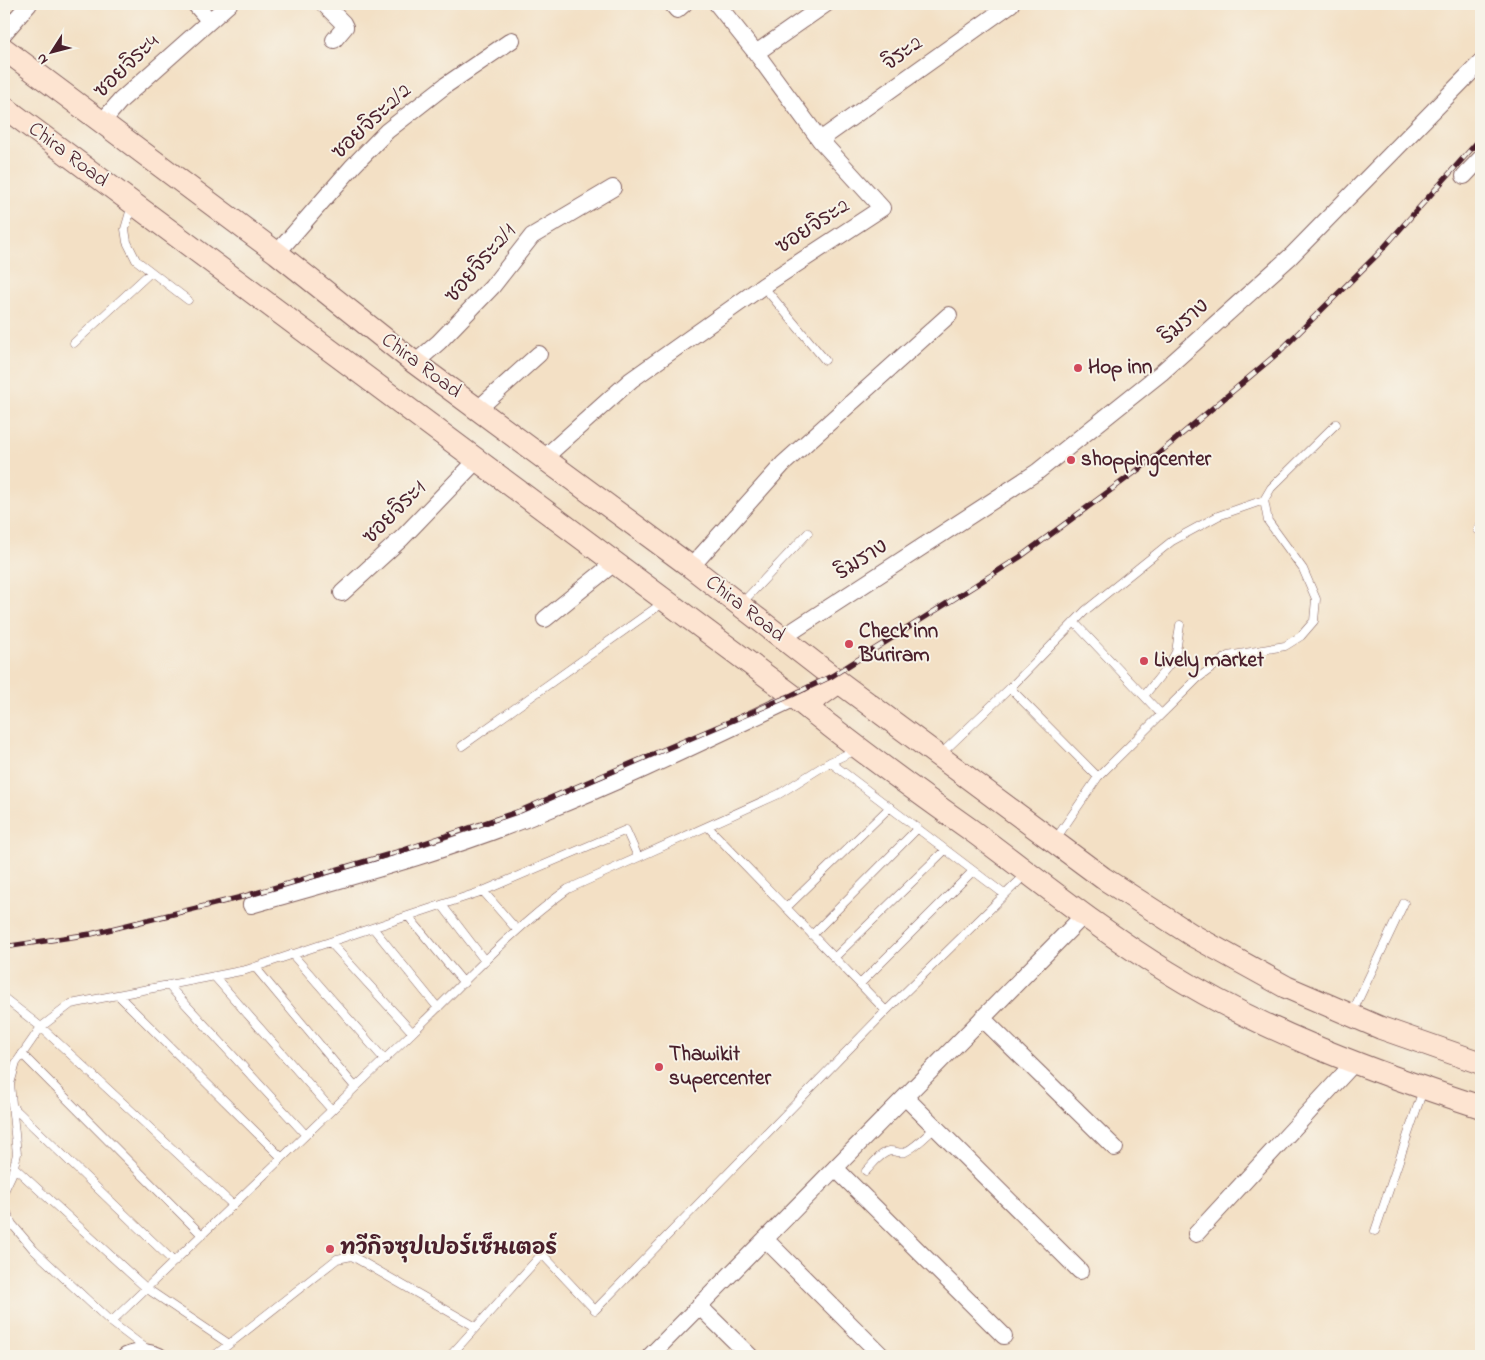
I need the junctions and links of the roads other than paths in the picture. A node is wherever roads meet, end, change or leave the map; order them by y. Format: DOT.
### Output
graph roads {
  1 [pos="29,4"];
  2 [pos="195,4"];
  3 [pos="229,4"];
  4 [pos="324,4"];
  5 [pos="672,4"];
  6 [pos="684,4"];
  7 [pos="717,4"];
  8 [pos="826,4"];
  9 [pos="1011,4"];
  10 [pos="209,20"];
  11 [pos="4,33"];
  12 [pos="334,40"];
  13 [pos="512,40"];
  14 [pos="4,49"];
  15 [pos="756,53"];
  16 [pos="1481,62"];
  17 [pos="4,107"];
  18 [pos="101,123"];
  19 [pos="820,140"];
  20 [pos="1481,158"];
  21 [pos="1464,176"];
  22 [pos="613,188"];
  23 [pos="132,203"];
  24 [pos="277,253"];
  25 [pos="151,272"];
  26 [pos="763,286"];
  27 [pos="188,300"];
  28 [pos="949,315"];
  29 [pos="74,343"];
  30 [pos="539,354"];
  31 [pos="825,360"];
  32 [pos="415,362"];
  33 [pos="478,410"];
  34 [pos="1336,424"];
  35 [pos="544,458"];
  36 [pos="477,460"];
  37 [pos="1264,500"];
  38 [pos="808,533"];
  39 [pos="614,563"];
  40 [pos="691,567"];
  41 [pos="342,593"];
  42 [pos="666,601"];
  43 [pos="739,605"];
  44 [pos="545,619"];
  45 [pos="1074,622"];
  46 [pos="1180,624"];
  47 [pos="782,638"];
  48 [pos="839,682"];
  49 [pos="1010,688"];
  50 [pos="1144,696"];
  51 [pos="800,702"];
  52 [pos="1161,714"];
  53 [pos="462,746"];
  54 [pos="859,748"];
  55 [pos="939,756"];
  56 [pos="830,762"];
  57 [pos="1098,777"];
  58 [pos="890,807"];
  59 [pos="708,827"];
  60 [pos="917,829"];
  61 [pos="1054,842"];
  62 [pos="945,850"];
  63 [pos="638,858"];
  64 [pos="973,871"];
  65 [pos="1028,872"];
  66 [pos="483,891"];
  67 [pos="1004,894"];
  68 [pos="1404,904"];
  69 [pos="251,905"];
  70 [pos="442,905"];
  71 [pos="786,908"];
  72 [pos="1084,915"];
  73 [pos="408,916"];
  74 [pos="373,928"];
  75 [pos="517,930"];
  76 [pos="812,935"];
  77 [pos="330,942"];
  78 [pos="292,954"];
  79 [pos="834,958"];
  80 [pos="485,961"];
  81 [pos="255,967"];
  82 [pos="214,976"];
  83 [pos="464,983"];
  84 [pos="860,984"];
  85 [pos="168,985"];
  86 [pos="118,995"];
  87 [pos="4,998"];
  88 [pos="438,1008"];
  89 [pos="886,1011"];
  90 [pos="1352,1015"];
  91 [pos="982,1018"];
  92 [pos="41,1027"];
  93 [pos="412,1032"];
  94 [pos="22,1054"];
  95 [pos="384,1059"];
  96 [pos="1354,1063"];
  97 [pos="1481,1063"];
  98 [pos="355,1087"];
  99 [pos="1424,1088"];
  100 [pos="905,1097"];
  101 [pos="13,1107"];
  102 [pos="1481,1107"];
  103 [pos="332,1109"];
  104 [pos="936,1127"];
  105 [pos="305,1134"];
  106 [pos="1115,1148"];
  107 [pos="281,1158"];
  108 [pos="14,1167"];
  109 [pos="835,1168"];
  110 [pos="866,1171"];
  111 [pos="4,1191"];
  112 [pos="233,1205"];
  113 [pos="4,1206"];
  114 [pos="1375,1231"];
  115 [pos="202,1234"];
  116 [pos="1196,1234"];
  117 [pos="765,1239"];
  118 [pos="174,1262"];
  119 [pos="1080,1271"];
  120 [pos="146,1288"];
  121 [pos="699,1306"];
  122 [pos="111,1322"];
  123 [pos="476,1327"];
  124 [pos="1004,1336"];
  125 [pos="229,1344"];
  126 [pos="155,1354"];
  127 [pos="126,1356"];
  128 [pos="214,1356"];
  129 [pos="450,1356"];
  130 [pos="650,1356"];
  131 [pos="750,1356"];
  132 [pos="882,1356"];
  1 -- 11 [label="street"];
  2 -- 10 [label="street"];
  3 -- 10 [label="street, ซอยจิระ4"];
  4 -- 12 [label="street"];
  5 -- 6 [label="street"];
  7 -- 15 [label="street, ซอยจิระ2"];
  8 -- 15 [label="street"];
  9 -- 19 [label="street, จิระ2"];
  10 -- 18 [label="street, ซอยจิระ4"];
  13 -- 24 [label="street, ซอยจิระ2/2"];
  14 -- 18 [label="main road, Chira Road"];
  15 -- 19 [label="street, ซอยจิระ2"];
  16 -- 47 [label="street, ริมราง"];
  17 -- 23 [label="main road, Chira Road"];
  18 -- 24 [label="main road, Chira Road"];
  19 -- 26 [label="street, ซอยจิระ2"];
  20 -- 21 [label="street"];
  22 -- 32 [label="street, ซอยจิระ2/1"];
  23 -- 25 [label="lane"];
  23 -- 36 [label="main road, Chira Road"];
  24 -- 32 [label="main road, Chira Road"];
  25 -- 27 [label="lane"];
  25 -- 29 [label="lane"];
  26 -- 31 [label="lane"];
  26 -- 35 [label="street, ซอยจิระ2"];
  28 -- 40 [label="street"];
  30 -- 33 [label="street"];
  32 -- 33 [label="main road, Chira Road"];
  33 -- 35 [label="main road, Chira Road"];
  34 -- 37 [label="lane"];
  35 -- 40 [label="main road, Chira Road"];
  36 -- 39 [label="main road, Chira Road"];
  36 -- 41 [label="street, ซอยจิระ1"];
  37 -- 45 [label="lane"];
  37 -- 52 [label="lane"];
  38 -- 43 [label="lane"];
  39 -- 42 [label="main road, Chira Road"];
  39 -- 44 [label="street"];
  40 -- 43 [label="main road, Chira Road"];
  42 -- 51 [label="main road, Chira Road"];
  42 -- 53 [label="lane"];
  43 -- 47 [label="main road, Chira Road"];
  45 -- 49 [label="lane"];
  45 -- 50 [label="lane"];
  46 -- 50 [label="lane"];
  47 -- 48 [label="main road, Chira Road"];
  48 -- 51 [label="main road"];
  48 -- 55 [label="main road, Chira Road"];
  49 -- 55 [label="lane"];
  49 -- 57 [label="lane"];
  50 -- 52 [label="lane"];
  51 -- 54 [label="main road, Chira Road"];
  51 -- 69 [label="street"];
  52 -- 57 [label="lane"];
  54 -- 56 [label="lane"];
  54 -- 65 [label="main road, Chira Road"];
  55 -- 61 [label="main road, Chira Road"];
  56 -- 58 [label="lane"];
  56 -- 59 [label="lane"];
  57 -- 61 [label="lane"];
  58 -- 60 [label="lane"];
  58 -- 71 [label="lane"];
  59 -- 63 [label="lane"];
  59 -- 71 [label="lane"];
  60 -- 62 [label="lane"];
  60 -- 76 [label="lane"];
  61 -- 90 [label="main road, Chira Road"];
  62 -- 64 [label="lane"];
  62 -- 79 [label="lane"];
  63 -- 66 [label="lane"];
  63 -- 75 [label="lane"];
  64 -- 67 [label="lane"];
  64 -- 84 [label="lane"];
  65 -- 67 [label="lane"];
  65 -- 72 [label="main road, Chira Road"];
  66 -- 70 [label="lane"];
  66 -- 75 [label="lane"];
  67 -- 89 [label="lane"];
  68 -- 90 [label="lane"];
  70 -- 73 [label="lane"];
  70 -- 80 [label="lane"];
  71 -- 76 [label="lane"];
  72 -- 91 [label="street"];
  72 -- 96 [label="main road, Chira Road"];
  73 -- 74 [label="lane"];
  73 -- 83 [label="lane"];
  74 -- 77 [label="lane"];
  74 -- 88 [label="lane"];
  75 -- 80 [label="lane"];
  76 -- 79 [label="lane"];
  77 -- 78 [label="lane"];
  77 -- 93 [label="lane"];
  78 -- 81 [label="lane"];
  78 -- 95 [label="lane"];
  79 -- 84 [label="lane"];
  80 -- 83 [label="lane"];
  81 -- 82 [label="lane"];
  81 -- 98 [label="lane"];
  82 -- 85 [label="lane"];
  82 -- 103 [label="lane"];
  83 -- 88 [label="lane"];
  84 -- 89 [label="lane"];
  85 -- 86 [label="lane"];
  85 -- 105 [label="lane"];
  86 -- 92 [label="lane"];
  86 -- 107 [label="lane"];
  87 -- 92 [label="lane"];
  88 -- 93 [label="lane"];
  89 -- 123 [label="lane"];
  90 -- 97 [label="main road, Chira Road"];
  91 -- 100 [label="street"];
  91 -- 106 [label="street"];
  92 -- 94 [label="lane"];
  92 -- 112 [label="lane"];
  93 -- 95 [label="lane"];
  94 -- 101 [label="lane"];
  94 -- 115 [label="lane"];
  95 -- 98 [label="lane"];
  96 -- 99 [label="main road, Chira Road"];
  96 -- 116 [label="street"];
  98 -- 103 [label="lane"];
  99 -- 102 [label="main road, Chira Road"];
  99 -- 114 [label="lane"];
  100 -- 104 [label="street"];
  100 -- 109 [label="street"];
  101 -- 108 [label="lane"];
  101 -- 118 [label="lane"];
  103 -- 105 [label="lane"];
  104 -- 110 [label="lane"];
  104 -- 119 [label="street"];
  105 -- 107 [label="lane"];
  107 -- 112 [label="lane"];
  108 -- 111 [label="lane"];
  108 -- 120 [label="lane"];
  109 -- 117 [label="street"];
  109 -- 124 [label="street"];
  112 -- 115 [label="lane"];
  113 -- 122 [label="lane"];
  115 -- 118 [label="lane"];
  117 -- 121 [label="street"];
  117 -- 132 [label="street"];
  118 -- 120 [label="lane"];
  120 -- 122 [label="lane"];
  120 -- 125 [label="lane"];
  121 -- 130 [label="street"];
  121 -- 131 [label="street"];
  122 -- 126 [label="lane"];
  123 -- 125 [label="lane"];
  123 -- 129 [label="lane"];
  125 -- 128 [label="lane"];
  126 -- 127 [label="street"];
}
